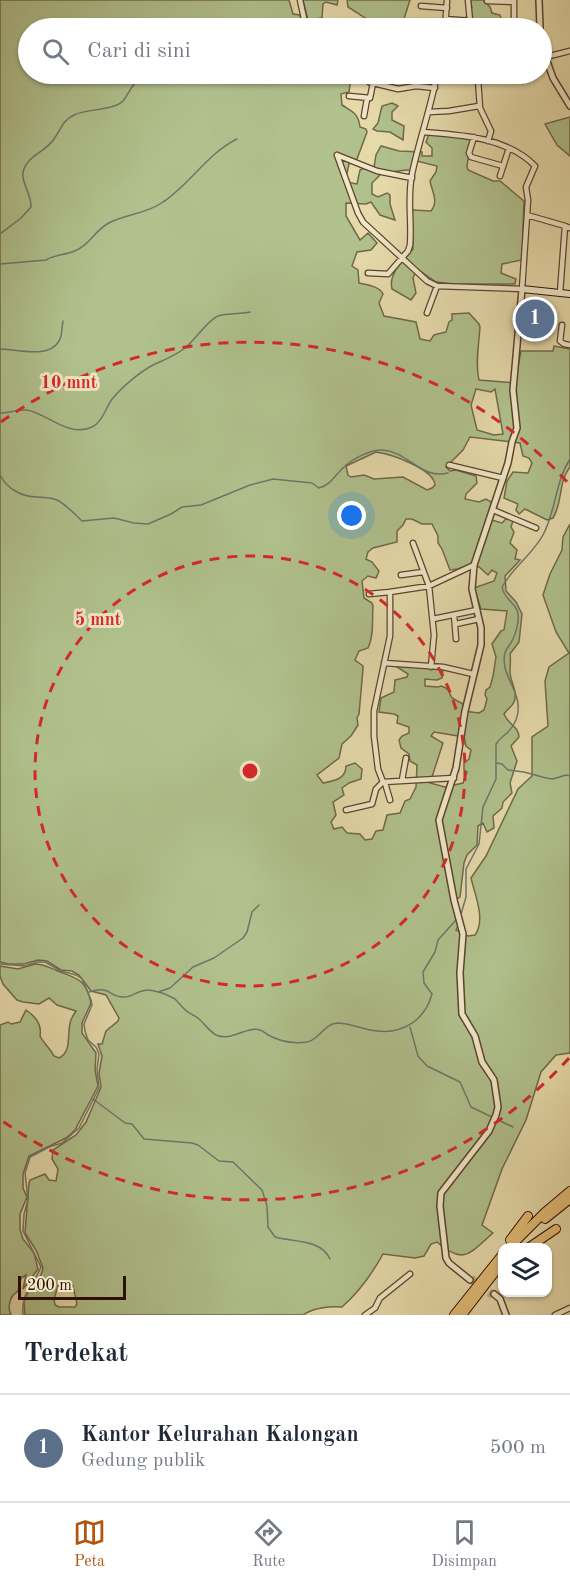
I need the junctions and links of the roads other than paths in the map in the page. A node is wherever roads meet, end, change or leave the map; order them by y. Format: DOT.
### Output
graph roads {
  1 [pos="300,0"];
  2 [pos="437,0"];
  3 [pos="447,0"];
  4 [pos="468,0"];
  5 [pos="539,0"];
  6 [pos="487,1"];
  7 [pos="514,1"];
  8 [pos="421,6"];
  9 [pos="436,7"];
  10 [pos="447,8"];
  11 [pos="304,18"];
  12 [pos="446,18"];
  13 [pos="471,18"];
  14 [pos="514,18"];
  15 [pos="540,18"];
  16 [pos="570,51"];
  17 [pos="552,55"];
  18 [pos="552,75"];
  19 [pos="373,84"];
  20 [pos="377,84"];
  21 [pos="436,84"];
  22 [pos="479,84"];
  23 [pos="435,88"];
  24 [pos="349,96"];
  25 [pos="367,99"];
  26 [pos="479,106"];
  27 [pos="570,106"];
  28 [pos="429,112"];
  29 [pos="364,116"];
  30 [pos="423,132"];
  31 [pos="474,136"];
  32 [pos="488,141"];
  33 [pos="509,148"];
  34 [pos="503,166"];
  35 [pos="500,176"];
  36 [pos="412,178"];
  37 [pos="527,215"];
  38 [pos="567,227"];
  39 [pos="401,258"];
  40 [pos="368,273"];
  41 [pos="437,286"];
  42 [pos="522,289"];
  43 [pos="560,293"];
  44 [pos="570,294"];
  45 [pos="428,313"];
  46 [pos="570,331"];
  47 [pos="570,345"];
  48 [pos="449,465"];
  49 [pos="504,478"];
  50 [pos="493,510"];
  51 [pos="536,528"];
  52 [pos="413,543"];
  53 [pos="474,565"];
  54 [pos="423,572"];
  55 [pos="401,575"];
  56 [pos="429,586"];
  57 [pos="390,592"];
  58 [pos="369,594"];
  59 [pos="477,610"];
  60 [pos="454,615"];
  61 [pos="433,619"];
  62 [pos="479,619"];
  63 [pos="456,624"];
  64 [pos="456,639"];
  65 [pos="384,663"];
  66 [pos="431,668"];
  67 [pos="473,674"];
  68 [pos="406,758"];
  69 [pos="454,778"];
  70 [pos="402,780"];
  71 [pos="384,782"];
  72 [pos="390,800"];
  73 [pos="346,810"];
  74 [pos="570,1191"];
  75 [pos="570,1199"];
  76 [pos="528,1216"];
  77 [pos="556,1229"];
  78 [pos="508,1243"];
  79 [pos="514,1243"];
  80 [pos="522,1243"];
  81 [pos="535,1243"];
  82 [pos="498,1257"];
  83 [pos="498,1260"];
  84 [pos="498,1268"];
  85 [pos="489,1272"];
  86 [pos="410,1274"];
  87 [pos="471,1278"];
  88 [pos="493,1296"];
  89 [pos="570,1308"];
  90 [pos="365,1315"];
  91 [pos="454,1315"];
  92 [pos="462,1315"];
  93 [pos="506,1315"];
  94 [pos="555,1315"];
  1 -- 11 [label="street"];
  2 -- 9 [label="street"];
  3 -- 10 [label="street"];
  4 -- 13 [label="street"];
  5 -- 15 [label="street"];
  6 -- 7 [label="street"];
  7 -- 14 [label="street"];
  8 -- 9 [label="street"];
  9 -- 10 [label="street"];
  10 -- 12 [label="street"];
  16 -- 17 [label="street"];
  18 -- 27 [label="street"];
  19 -- 25 [label="street"];
  20 -- 23 [label="street"];
  21 -- 23 [label="street"];
  22 -- 26 [label="street"];
  23 -- 28 [label="street"];
  24 -- 25 [label="street"];
  25 -- 29 [label="street"];
  26 -- 28 [label="street"];
  26 -- 32 [label="street"];
  28 -- 30 [label="street"];
  30 -- 31 [label="street"];
  30 -- 36 [label="street"];
  31 -- 32 [label="street"];
  31 -- 34 [label="street"];
  32 -- 33 [label="street"];
  33 -- 34 [label="street"];
  33 -- 37 [label="street"];
  34 -- 35 [label="street"];
  36 -- 39 [label="street"];
  36 -- 39 [label="street"];
  37 -- 38 [label="street"];
  37 -- 42 [label="street"];
  38 -- 43 [label="street"];
  39 -- 40 [label="street"];
  39 -- 41 [label="street"];
  41 -- 42 [label="street"];
  41 -- 45 [label="street"];
  42 -- 43 [label="main road"];
  42 -- 49 [label="street"];
  43 -- 44 [label="main road"];
  46 -- 47 [label="street"];
  48 -- 49 [label="street"];
  49 -- 50 [label="street"];
  50 -- 51 [label="street"];
  50 -- 53 [label="street"];
  52 -- 54 [label="street"];
  53 -- 56 [label="street"];
  53 -- 59 [label="street"];
  54 -- 55 [label="street"];
  54 -- 56 [label="street"];
  56 -- 57 [label="street"];
  56 -- 61 [label="street"];
  57 -- 58 [label="street"];
  57 -- 65 [label="street"];
  59 -- 60 [label="street"];
  59 -- 62 [label="street"];
  60 -- 61 [label="street"];
  60 -- 63 [label="street"];
  61 -- 66 [label="street"];
  62 -- 63 [label="street"];
  62 -- 67 [label="street"];
  63 -- 64 [label="street"];
  65 -- 66 [label="street"];
  65 -- 71 [label="street"];
  66 -- 67 [label="street"];
  67 -- 69 [label="street"];
  68 -- 70 [label="street"];
  69 -- 70 [label="street"];
  69 -- 87 [label="street"];
  70 -- 71 [label="street"];
  71 -- 72 [label="street"];
  71 -- 73 [label="street"];
  74 -- 79 [label="highway"];
  75 -- 80 [label="highway"];
  76 -- 78 [label="highway"];
  77 -- 81 [label="highway"];
  82 -- 85 [label="highway"];
  83 -- 85 [label="highway"];
  84 -- 92 [label="highway"];
  85 -- 91 [label="highway"];
  86 -- 90 [label="street"];
  88 -- 93 [label="street"];
  89 -- 94 [label="street"];
}
